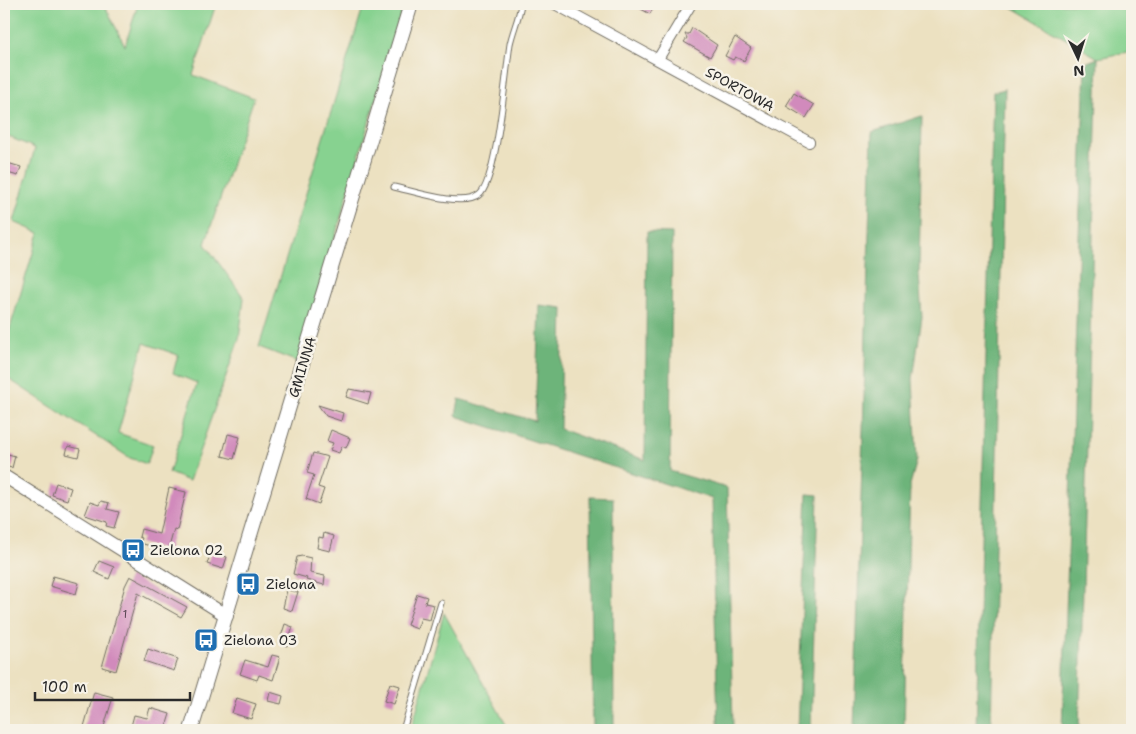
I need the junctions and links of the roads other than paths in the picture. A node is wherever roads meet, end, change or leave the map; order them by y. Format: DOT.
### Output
graph roads {
  1 [pos="411,4"];
  2 [pos="522,4"];
  3 [pos="555,4"];
  4 [pos="691,4"];
  5 [pos="658,59"];
  6 [pos="809,142"];
  7 [pos="394,187"];
  8 [pos="4,476"];
  9 [pos="441,603"];
  10 [pos="226,616"];
  11 [pos="191,730"];
  12 [pos="403,730"];
  1 -- 10 [label="main road, GMINNA"];
  2 -- 7 [label="lane"];
  3 -- 5 [label="street, SPORTOWA"];
  4 -- 5 [label="street"];
  5 -- 6 [label="street, SPORTOWA"];
  8 -- 10 [label="street"];
  9 -- 12 [label="lane"];
  10 -- 11 [label="main road, GMINNA"];
}
